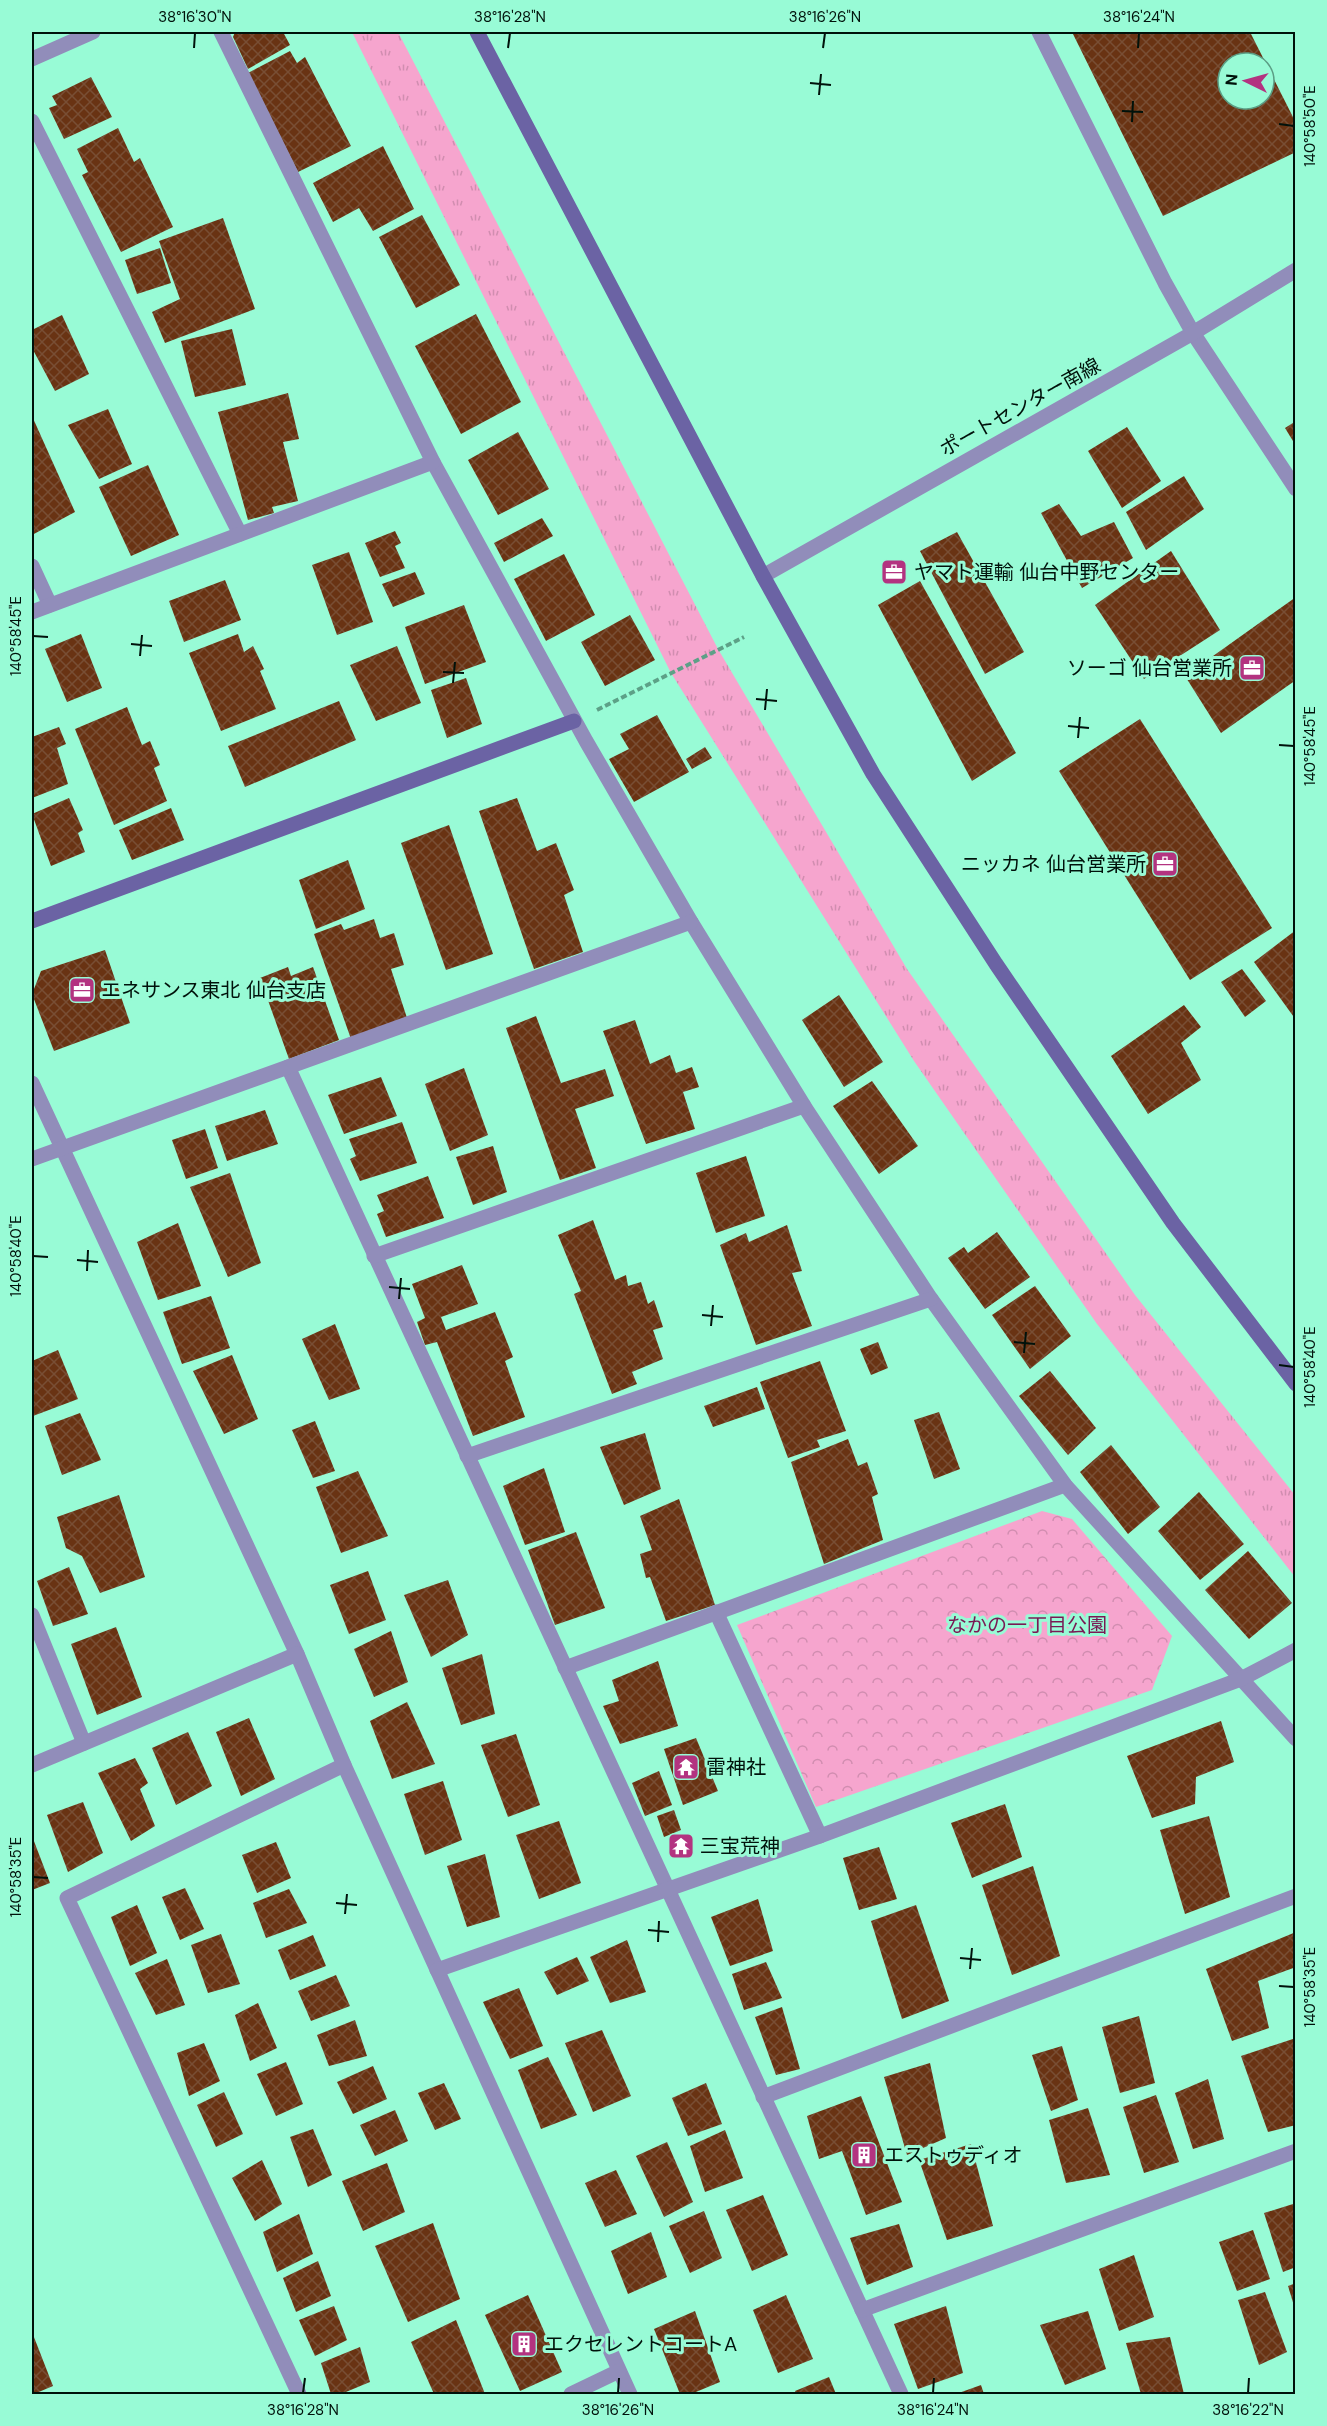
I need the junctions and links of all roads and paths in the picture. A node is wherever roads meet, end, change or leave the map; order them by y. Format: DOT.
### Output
graph roads {
  1 [pos="93,32"];
  2 [pos="221,32"];
  3 [pos="477,32"];
  4 [pos="1039,32"];
  5 [pos="32,59"];
  6 [pos="32,121"];
  7 [pos="1296,270"];
  8 [pos="1193,333"];
  9 [pos="433,462"];
  10 [pos="1296,489"];
  11 [pos="240,534"];
  12 [pos="32,566"];
  13 [pos="763,576"];
  14 [pos="50,605"];
  15 [pos="32,612"];
  16 [pos="744,637"];
  17 [pos="574,721"];
  18 [pos="32,921"];
  19 [pos="691,922"];
  20 [pos="288,1067"];
  21 [pos="32,1083"];
  22 [pos="804,1106"];
  23 [pos="62,1148"];
  24 [pos="32,1159"];
  25 [pos="374,1256"];
  26 [pos="931,1299"];
  27 [pos="1296,1384"];
  28 [pos="467,1456"];
  29 [pos="1065,1485"];
  30 [pos="716,1612"];
  31 [pos="32,1616"];
  32 [pos="1296,1650"];
  33 [pos="297,1654"];
  34 [pos="565,1668"];
  35 [pos="1241,1679"];
  36 [pos="1296,1739"];
  37 [pos="84,1743"];
  38 [pos="32,1765"];
  39 [pos="344,1765"];
  40 [pos="820,1836"];
  41 [pos="667,1890"];
  42 [pos="1296,1896"];
  43 [pos="437,1970"];
  44 [pos="764,2097"];
  45 [pos="1296,2151"];
  46 [pos="862,2310"];
  47 [pos="619,2371"];
  48 [pos="299,2394"];
  49 [pos="571,2394"];
  50 [pos="630,2394"];
  51 [pos="901,2394"];
  1 -- 5 [label="street"];
  2 -- 9 [label="street"];
  3 -- 13 [label="street"];
  4 -- 8 [label="street"];
  6 -- 11 [label="street"];
  7 -- 8 [label="street, ポートセンター南線"];
  8 -- 10 [label="street"];
  8 -- 13 [label="street, ポートセンター南線"];
  9 -- 11 [label="street"];
  9 -- 17 [label="street"];
  11 -- 14 [label="street"];
  12 -- 14 [label="street"];
  13 -- 27 [label="street"];
  14 -- 15 [label="street"];
  16 -- 17 [label="path"];
  17 -- 18 [label="street"];
  17 -- 19 [label="street"];
  19 -- 20 [label="street"];
  19 -- 22 [label="street"];
  20 -- 23 [label="street"];
  20 -- 25 [label="street"];
  21 -- 23 [label="street"];
  22 -- 25 [label="street"];
  22 -- 26 [label="street"];
  23 -- 24 [label="street"];
  23 -- 33 [label="street"];
  25 -- 28 [label="street"];
  26 -- 28 [label="street"];
  26 -- 29 [label="street"];
  28 -- 34 [label="street"];
  29 -- 30 [label="street"];
  29 -- 35 [label="street"];
  30 -- 34 [label="street"];
  30 -- 40 [label="street"];
  31 -- 37 [label="street"];
  32 -- 35 [label="street"];
  33 -- 37 [label="street"];
  33 -- 39 [label="street"];
  34 -- 41 [label="street"];
  35 -- 36 [label="street"];
  35 -- 40 [label="street"];
  37 -- 38 [label="street"];
  39 -- 43 [label="street"];
  39 -- 48 [label="street"];
  40 -- 41 [label="street"];
  41 -- 43 [label="street"];
  41 -- 44 [label="street"];
  42 -- 44 [label="street"];
  43 -- 47 [label="street"];
  44 -- 46 [label="street"];
  45 -- 46 [label="street"];
  46 -- 51 [label="street"];
  47 -- 49 [label="street"];
  47 -- 50 [label="street"];
}
